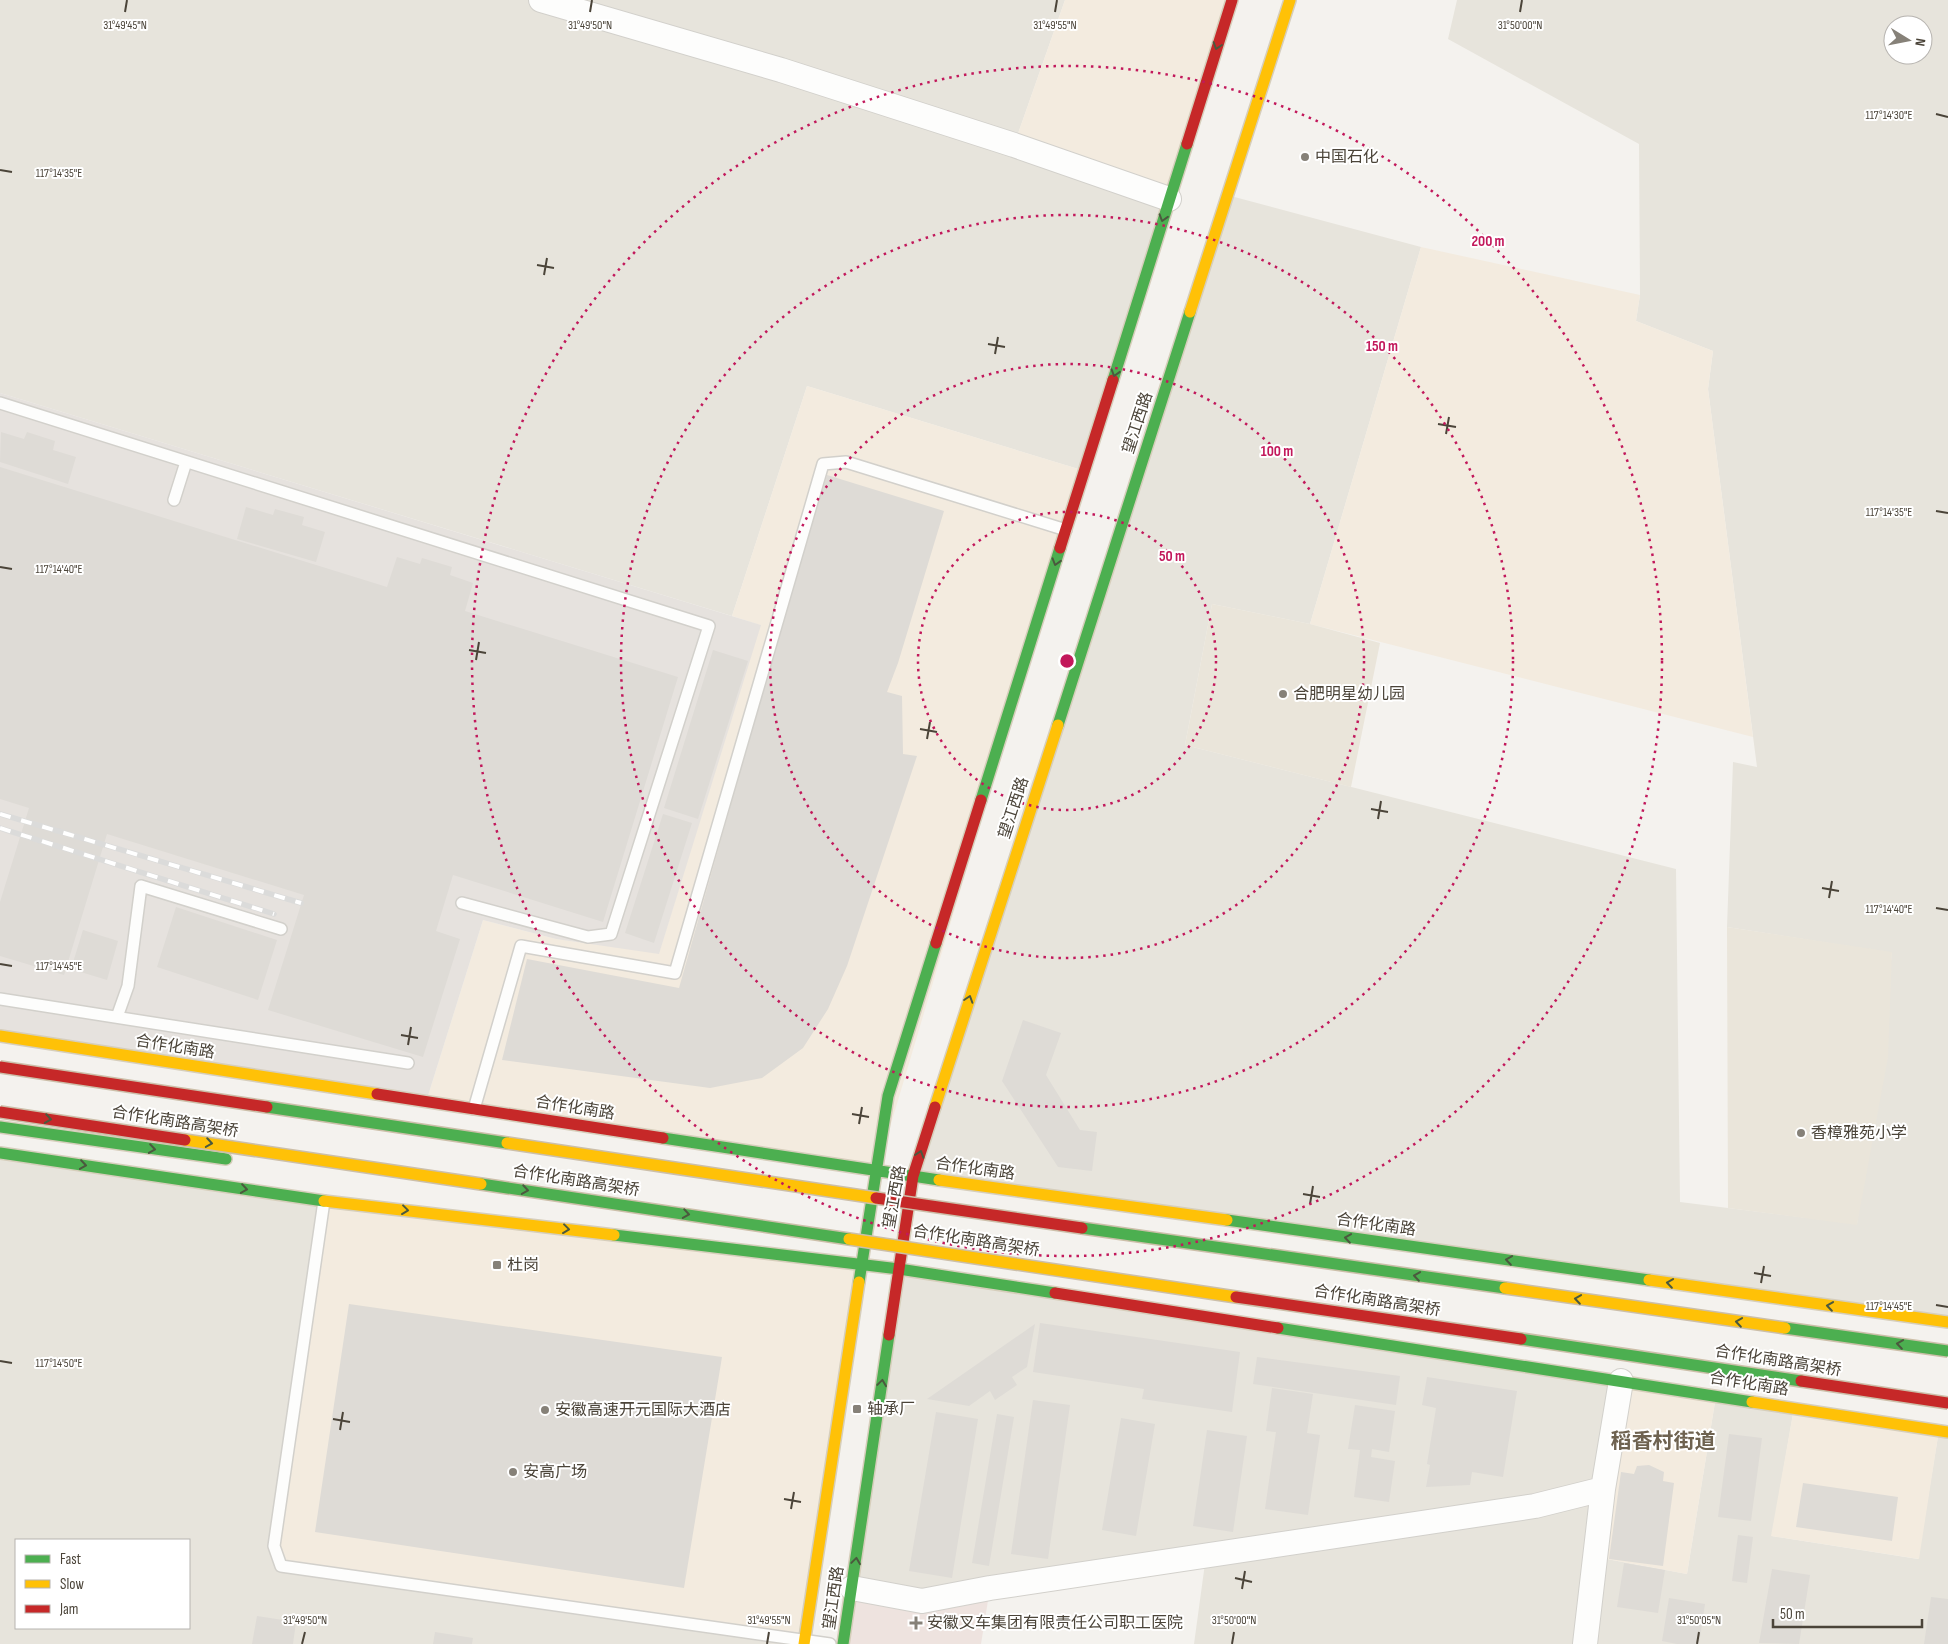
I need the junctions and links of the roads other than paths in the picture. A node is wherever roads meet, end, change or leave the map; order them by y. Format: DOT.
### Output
graph roads {
  1 [pos="541,0"];
  2 [pos="1232,0"];
  3 [pos="1290,0"];
  4 [pos="1169,199"];
  5 [pos="0,403"];
  6 [pos="186,462"];
  7 [pos="174,500"];
  8 [pos="1066,530"];
  9 [pos="462,903"];
  10 [pos="281,929"];
  11 [pos="0,999"];
  12 [pos="118,1017"];
  13 [pos="0,1036"];
  14 [pos="408,1063"];
  15 [pos="0,1067"];
  16 [pos="474,1109"];
  17 [pos="0,1112"];
  18 [pos="0,1127"];
  19 [pos="0,1153"];
  20 [pos="241,1160"];
  21 [pos="260,1163"];
  22 [pos="877,1171"];
  23 [pos="913,1176"];
  24 [pos="493,1186"];
  25 [pos="324,1201"];
  26 [pos="862,1264"];
  27 [pos="899,1269"];
  28 [pos="1948,1322"];
  29 [pos="1948,1351"];
  30 [pos="1621,1381"];
  31 [pos="1948,1403"];
  32 [pos="1948,1432"];
  33 [pos="1604,1489"];
  34 [pos="852,1588"];
  35 [pos="804,1642"];
  36 [pos="830,1644"];
  37 [pos="843,1644"];
  38 [pos="1586,1644"];
  1 -- 4 [label="street"];
  2 -- 4 [label="main road, 望江西路, one-way"];
  23 -- 3 [label="main road, 望江西路, one-way"];
  4 -- 8 [label="main road, 望江西路, one-way"];
  5 -- 6 [label="lane"];
  6 -- 7 [label="lane"];
  6 -- 9 [label="lane"];
  8 -- 16 [label="lane"];
  8 -- 22 [label="main road, 望江西路, one-way"];
  10 -- 12 [label="lane"];
  11 -- 12 [label="lane"];
  12 -- 14 [label="lane"];
  13 -- 16 [label="main road, 合作化南路"];
  29 -- 15 [label="main road, 合作化南路高架桥, one-way, bridge"];
  16 -- 22 [label="main road, 合作化南路"];
  17 -- 24 [label="main road, 合作化南路高架桥, one-way, bridge"];
  18 -- 20 [label="main road, one-way"];
  19 -- 25 [label="main road, 合作化南路, one-way"];
  21 -- 24 [label="main road, bridge"];
  22 -- 23 [label="main road, 合作化南路"];
  22 -- 26 [label="main road, 望江西路"];
  23 -- 27 [label="main road, 望江西路"];
  28 -- 23 [label="main road, 合作化南路, one-way"];
  24 -- 31 [label="main road, 合作化南路高架桥, one-way, bridge"];
  25 -- 26 [label="main road, 合作化南路, one-way"];
  25 -- 35 [label="lane"];
  26 -- 27 [label="main road, 合作化南路"];
  26 -- 35 [label="main road, 望江西路"];
  27 -- 30 [label="main road, 合作化南路"];
  34 -- 27 [label="main road, 望江西路, one-way"];
  30 -- 32 [label="main road, 合作化南路"];
  30 -- 33 [label="street"];
  33 -- 34 [label="street"];
  33 -- 38 [label="street"];
  34 -- 37 [label="main road, 望江西路"];
  35 -- 36 [label="lane"];
}
